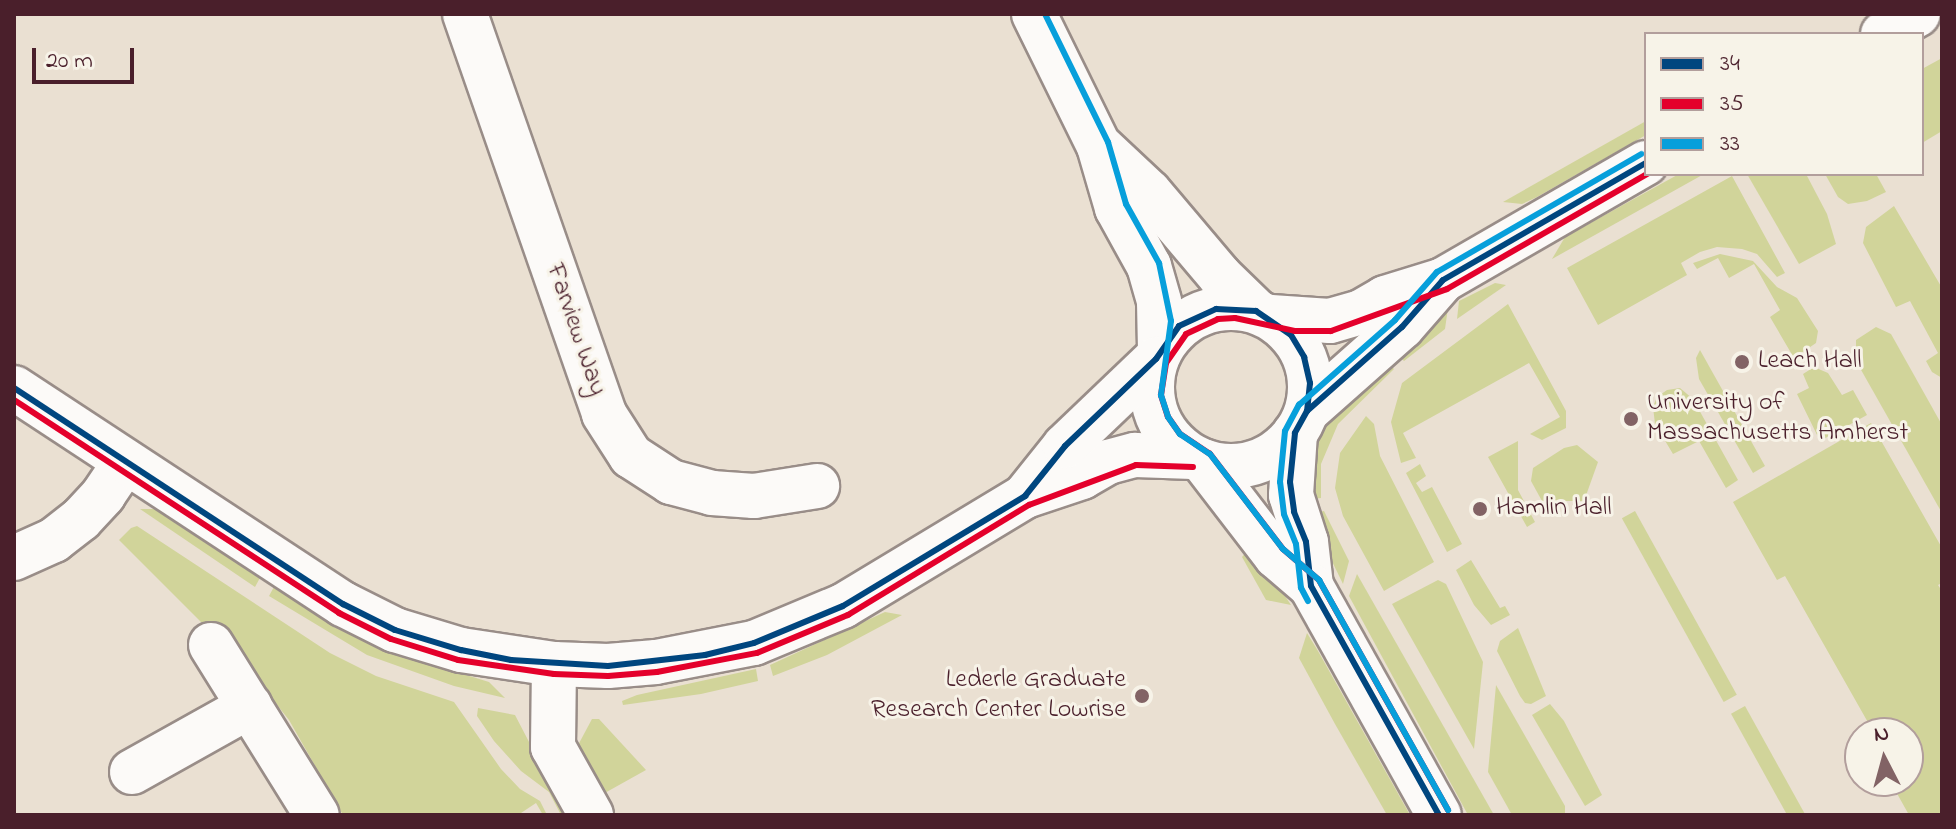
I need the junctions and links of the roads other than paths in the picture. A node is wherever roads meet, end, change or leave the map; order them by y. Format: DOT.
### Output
graph roads {
  1 [pos="465,14"];
  2 [pos="1034,14"];
  3 [pos="1918,14"];
  4 [pos="1886,32"];
  5 [pos="1099,146"];
  6 [pos="1644,164"];
  7 [pos="1443,280"];
  8 [pos="1264,314"];
  9 [pos="1158,354"];
  10 [pos="14,388"];
  11 [pos="1301,422"];
  12 [pos="1198,459"];
  13 [pos="125,462"];
  14 [pos="817,486"];
  15 [pos="1025,496"];
  16 [pos="14,558"];
  17 [pos="1311,586"];
  18 [pos="211,645"];
  19 [pos="554,664"];
  20 [pos="250,706"];
  21 [pos="132,772"];
  22 [pos="317,815"];
  23 [pos="591,815"];
  24 [pos="1439,815"];
  1 -- 14 [label="main road, Farview Way"];
  2 -- 5 [label="main road"];
  3 -- 4 [label="main road"];
  5 -- 8 [label="main road"];
  5 -- 9 [label="main road"];
  6 -- 7 [label="main road"];
  7 -- 8 [label="main road"];
  7 -- 11 [label="main road"];
  8 -- 9 [label="main road"];
  8 -- 11 [label="main road"];
  9 -- 12 [label="main road"];
  9 -- 15 [label="main road"];
  10 -- 13 [label="main road"];
  11 -- 12 [label="main road"];
  11 -- 17 [label="main road"];
  12 -- 15 [label="main road"];
  12 -- 17 [label="main road"];
  13 -- 16 [label="main road"];
  13 -- 19 [label="main road"];
  15 -- 19 [label="main road"];
  17 -- 24 [label="main road"];
  18 -- 20 [label="main road"];
  19 -- 23 [label="main road"];
  20 -- 21 [label="main road"];
  20 -- 22 [label="main road"];
}
